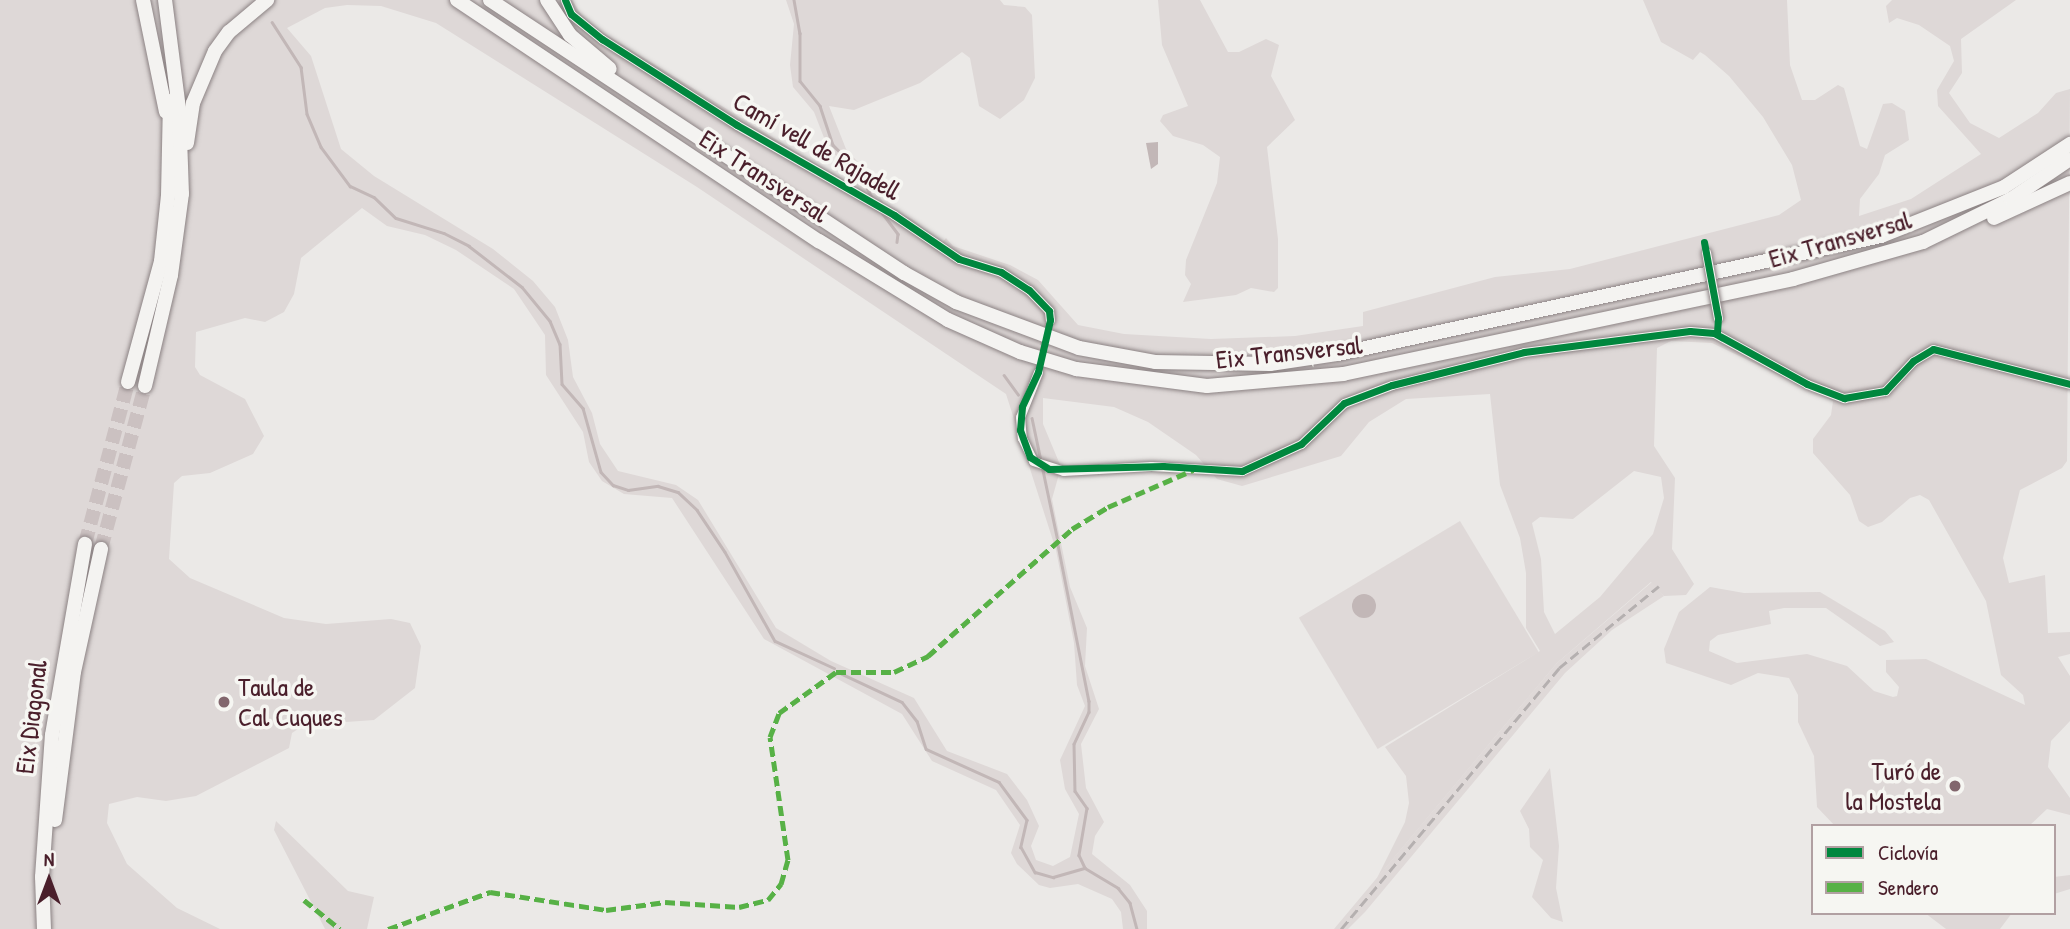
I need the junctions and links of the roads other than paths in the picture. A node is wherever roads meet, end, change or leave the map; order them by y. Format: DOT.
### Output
graph roads {
  1 [pos="143,0"];
  2 [pos="155,0"];
  3 [pos="165,0"];
  4 [pos="267,0"];
  5 [pos="444,0"];
  6 [pos="457,0"];
  7 [pos="490,0"];
  8 [pos="547,0"];
  9 [pos="565,0"];
  10 [pos="490,22"];
  11 [pos="678,120"];
  12 [pos="2070,142"];
  13 [pos="170,144"];
  14 [pos="2070,159"];
  15 [pos="182,177"];
  16 [pos="2070,183"];
  17 [pos="1923,242"];
  18 [pos="1705,247"];
  19 [pos="1050,320"];
  20 [pos="1717,334"];
  21 [pos="1038,372"];
  22 [pos="128,382"];
  23 [pos="2070,384"];
  24 [pos="145,386"];
  25 [pos="85,544"];
  26 [pos="101,549"];
  27 [pos="45,898"];
  28 [pos="44,929"];
  1 -- 13 [label="highway"];
  2 -- 13 [label="highway"];
  3 -- 15 [label="highway"];
  4 -- 15 [label="highway"];
  5 -- 10 [label="highway"];
  6 -- 10 [label="highway, Eix Transversal"];
  7 -- 11 [label="highway, Eix Transversal"];
  8 -- 11 [label="highway"];
  9 -- 19 [label="street, Camí vell de Rajadell"];
  10 -- 17 [label="highway, Eix Transversal"];
  11 -- 12 [label="highway, Eix Transversal"];
  13 -- 22 [label="highway"];
  14 -- 17 [label="highway, Eix Transversal"];
  15 -- 24 [label="highway"];
  16 -- 17 [label="highway"];
  18 -- 20 [label="street, bridge"];
  20 -- 21 [label="street"];
  20 -- 23 [label="street"];
  25 -- 27 [label="highway, Eix Diagonal"];
  26 -- 27 [label="highway, Eix Diagonal"];
  27 -- 28 [label="highway, Eix Diagonal"];
}
